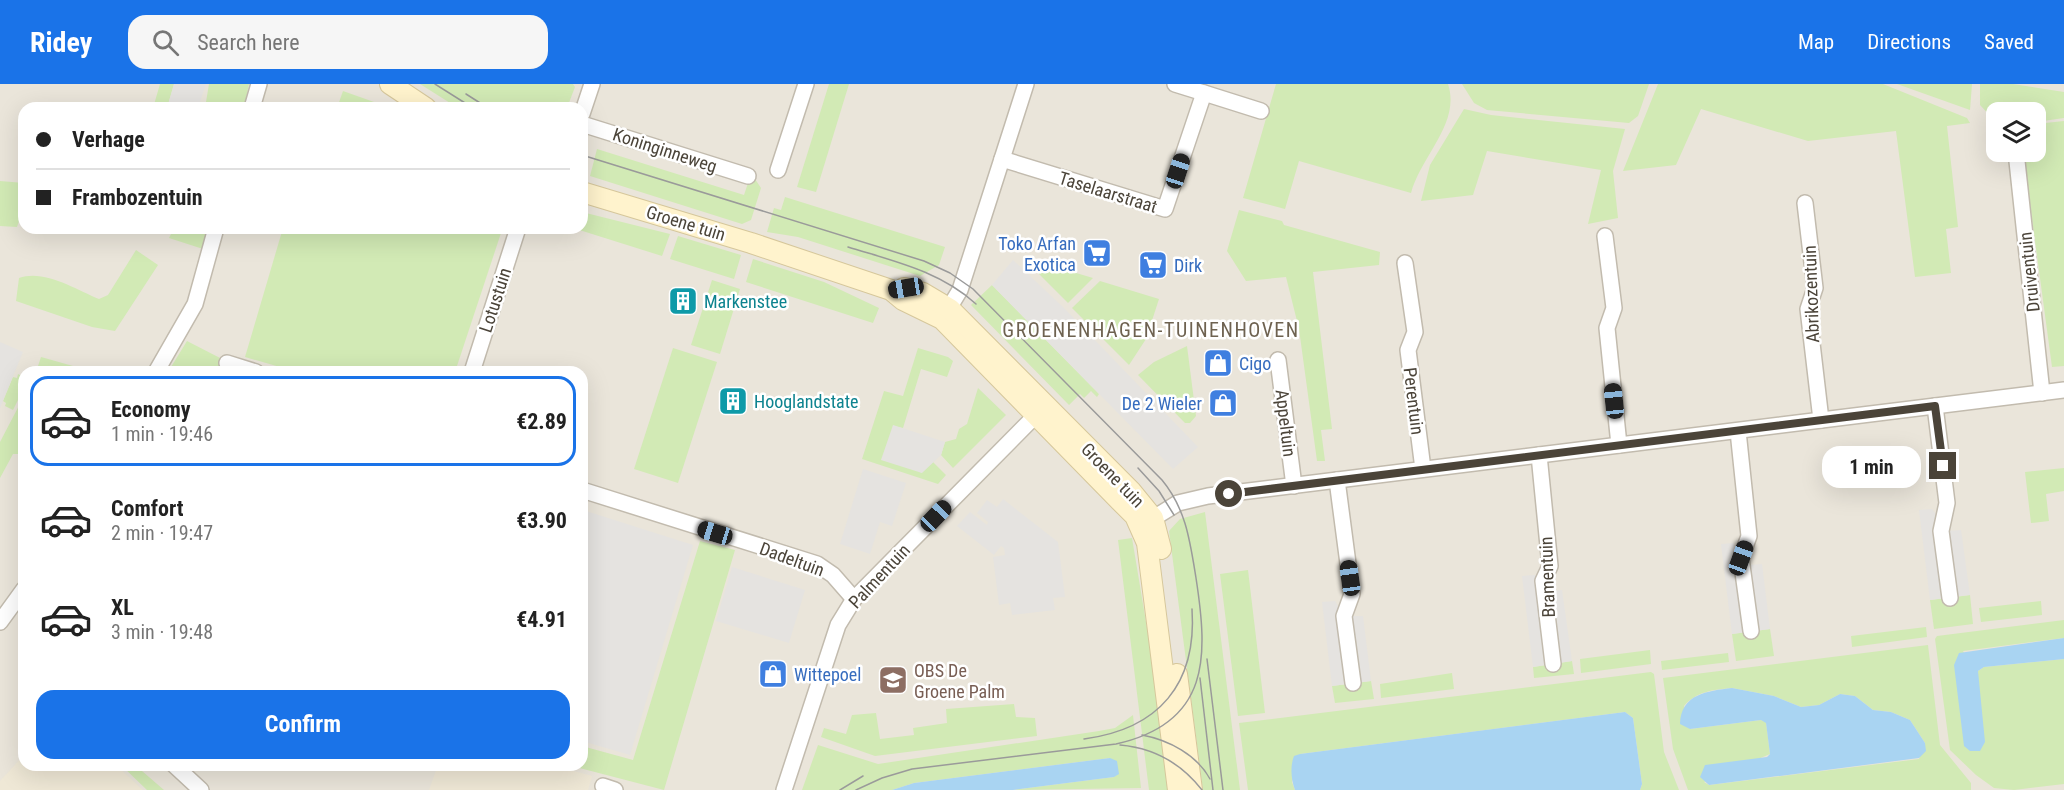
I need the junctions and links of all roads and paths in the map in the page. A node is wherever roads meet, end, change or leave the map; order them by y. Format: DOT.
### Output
graph roads {
  1 [pos="258,84"];
  2 [pos="390,84"];
  3 [pos="592,84"];
  4 [pos="806,84"];
  5 [pos="1026,84"];
  6 [pos="1175,84"];
  7 [pos="1203,93"];
  8 [pos="254,102"];
  9 [pos="417,102"];
  10 [pos="586,102"];
  11 [pos="1261,111"];
  12 [pos="588,126"];
  13 [pos="1002,159"];
  14 [pos="2017,162"];
  15 [pos="778,170"];
  16 [pos="748,176"];
  17 [pos="588,194"];
  18 [pos="1805,203"];
  19 [pos="214,234"];
  20 [pos="516,234"];
  21 [pos="1605,236"];
  22 [pos="1405,263"];
  23 [pos="946,314"];
  24 [pos="1278,360"];
  25 [pos="227,363"];
  26 [pos="159,366"];
  27 [pos="237,366"];
  28 [pos="474,366"];
  29 [pos="2064,390"];
  30 [pos="2042,393"];
  31 [pos="1935,406"];
  32 [pos="1040,411"];
  33 [pos="1821,420"];
  34 [pos="1738,431"];
  35 [pos="1619,445"];
  36 [pos="1539,454"];
  37 [pos="1423,469"];
  38 [pos="1337,480"];
  39 [pos="1294,486"];
  40 [pos="588,492"];
  41 [pos="1147,522"];
  42 [pos="18,597"];
  43 [pos="1950,598"];
  44 [pos="854,599"];
  45 [pos="0,622"];
  46 [pos="1751,632"];
  47 [pos="1553,664"];
  48 [pos="1353,683"];
  49 [pos="180,771"];
  50 [pos="201,790"];
  51 [pos="784,790"];
  52 [pos="1178,790"];
  53 [pos="1192,790"];
  1 -- 8 [label="street"];
  2 -- 9 [label="street"];
  3 -- 10 [label="street"];
  4 -- 15 [label="street"];
  5 -- 13 [label="street"];
  6 -- 7 [label="street"];
  7 -- 11 [label="street"];
  7 -- 13 [label="street, Taselaarstraat"];
  12 -- 16 [label="street, Koninginneweg"];
  13 -- 23 [label="street"];
  14 -- 30 [label="street, Druiventuin"];
  17 -- 23 [label="street, Groene tuin"];
  18 -- 33 [label="street, Abrikozentuin"];
  19 -- 26 [label="street"];
  20 -- 28 [label="street, Lotustuin"];
  21 -- 35 [label="street"];
  22 -- 37 [label="street, Perentuin"];
  23 -- 32 [label="street, Groene tuin"];
  24 -- 39 [label="street, Appeltuin"];
  25 -- 27 [label="street"];
  29 -- 30 [label="street"];
  30 -- 31 [label="street"];
  31 -- 33 [label="street"];
  31 -- 43 [label="street"];
  32 -- 41 [label="street, Groene tuin"];
  32 -- 44 [label="street, Palmentuin"];
  33 -- 34 [label="street"];
  34 -- 35 [label="street"];
  34 -- 46 [label="street"];
  35 -- 36 [label="street"];
  36 -- 37 [label="street"];
  36 -- 47 [label="street, Bramentuin"];
  37 -- 38 [label="street"];
  38 -- 39 [label="street"];
  38 -- 48 [label="street"];
  39 -- 41 [label="street"];
  40 -- 44 [label="street, Dadeltuin"];
  41 -- 52 [label="street, Groene tuin"];
  41 -- 53 [label="street, Groene tuin"];
  42 -- 45 [label="street"];
  44 -- 51 [label="street, Palmentuin"];
  49 -- 50 [label="street"];
}
